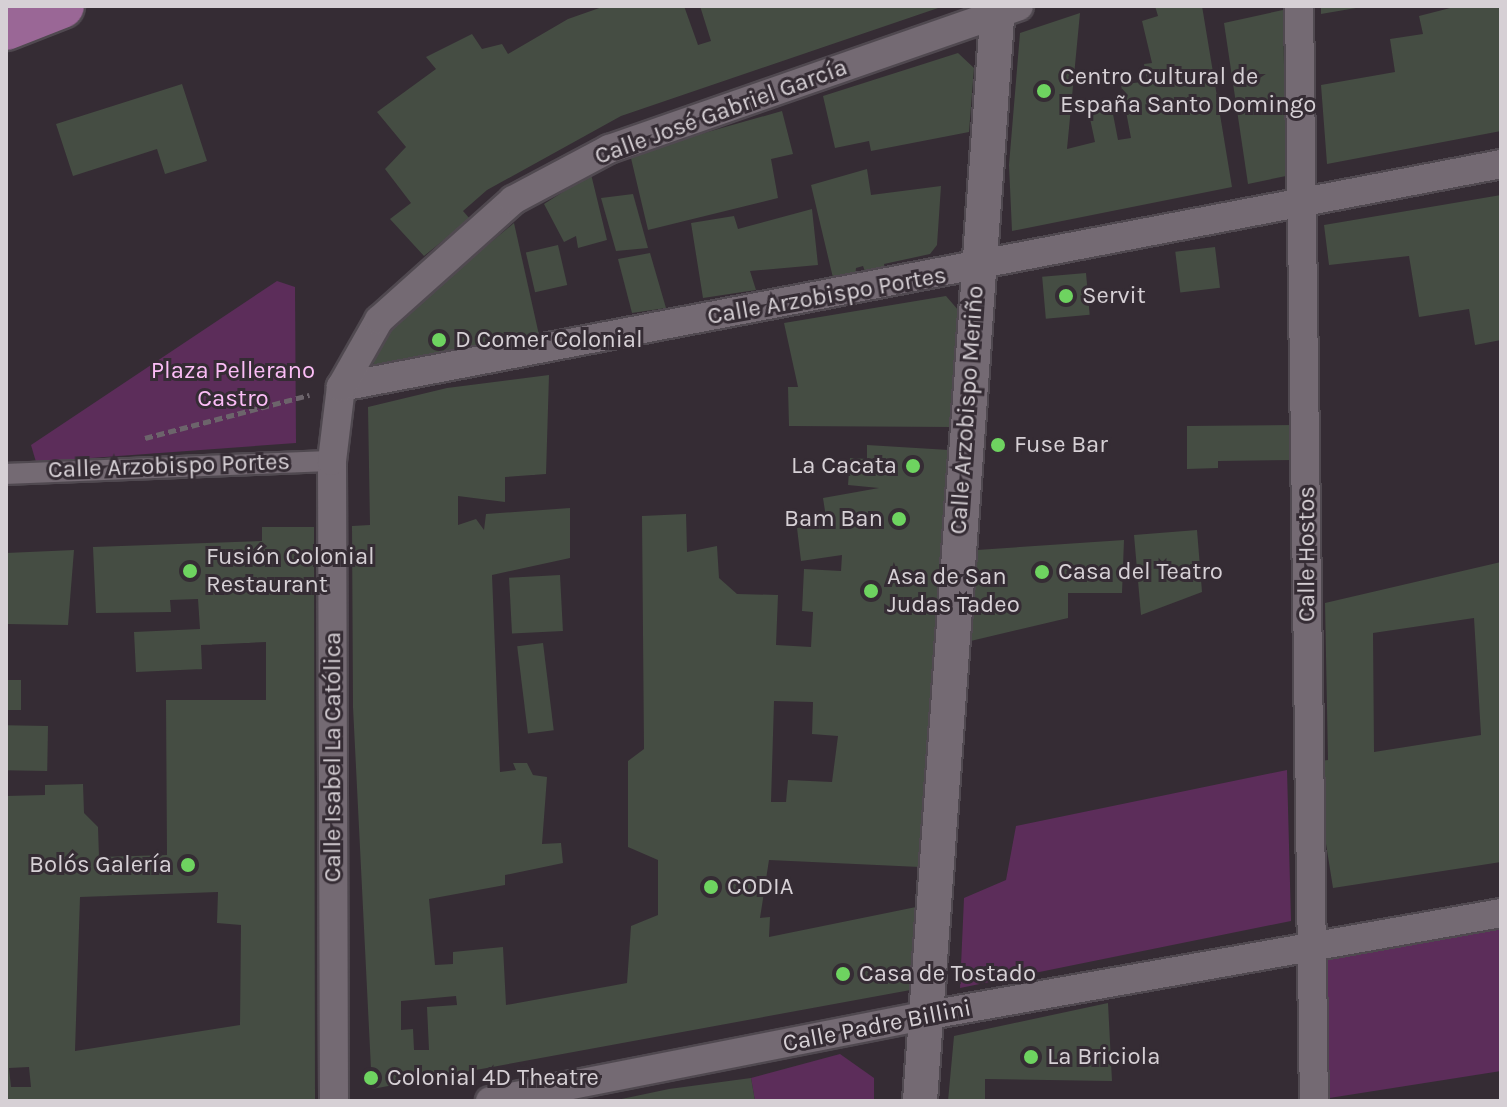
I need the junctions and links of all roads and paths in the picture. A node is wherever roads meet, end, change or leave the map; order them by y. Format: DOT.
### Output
graph roads {
  1 [pos="62,6"];
  2 [pos="1299,6"];
  3 [pos="1005,9"];
  4 [pos="6,28"];
  5 [pos="1501,164"];
  6 [pos="1305,205"];
  7 [pos="977,268"];
  8 [pos="346,377"];
  9 [pos="129,443"];
  10 [pos="332,461"];
  11 [pos="6,474"];
  12 [pos="1501,913"];
  13 [pos="1312,947"];
  14 [pos="924,1016"];
  15 [pos="334,1101"];
  16 [pos="490,1101"];
  17 [pos="920,1101"];
  18 [pos="1314,1101"];
  1 -- 4 [label="main road"];
  2 -- 6 [label="street, Calle Hostos"];
  3 -- 7 [label="street, Calle Arzobispo Meriño"];
  3 -- 8 [label="street, Calle José Gabriel García"];
  5 -- 6 [label="street, Calle Arzobispo Portes"];
  6 -- 7 [label="street, Calle Arzobispo Portes"];
  6 -- 13 [label="street, Calle Hostos"];
  7 -- 8 [label="street, Calle Arzobispo Portes"];
  7 -- 14 [label="street, Calle Arzobispo Meriño"];
  8 -- 9 [label="path"];
  8 -- 10 [label="street, Calle Isabel La Católica"];
  10 -- 11 [label="street, Calle Arzobispo Portes"];
  10 -- 15 [label="street, Calle Isabel La Católica"];
  12 -- 13 [label="street, Calle Padre Billini"];
  13 -- 14 [label="street, Calle Padre Billini"];
  13 -- 18 [label="street, Calle Hostos"];
  14 -- 16 [label="street, Calle Padre Billini"];
  14 -- 17 [label="street, Calle Arzobispo Meriño"];
}
